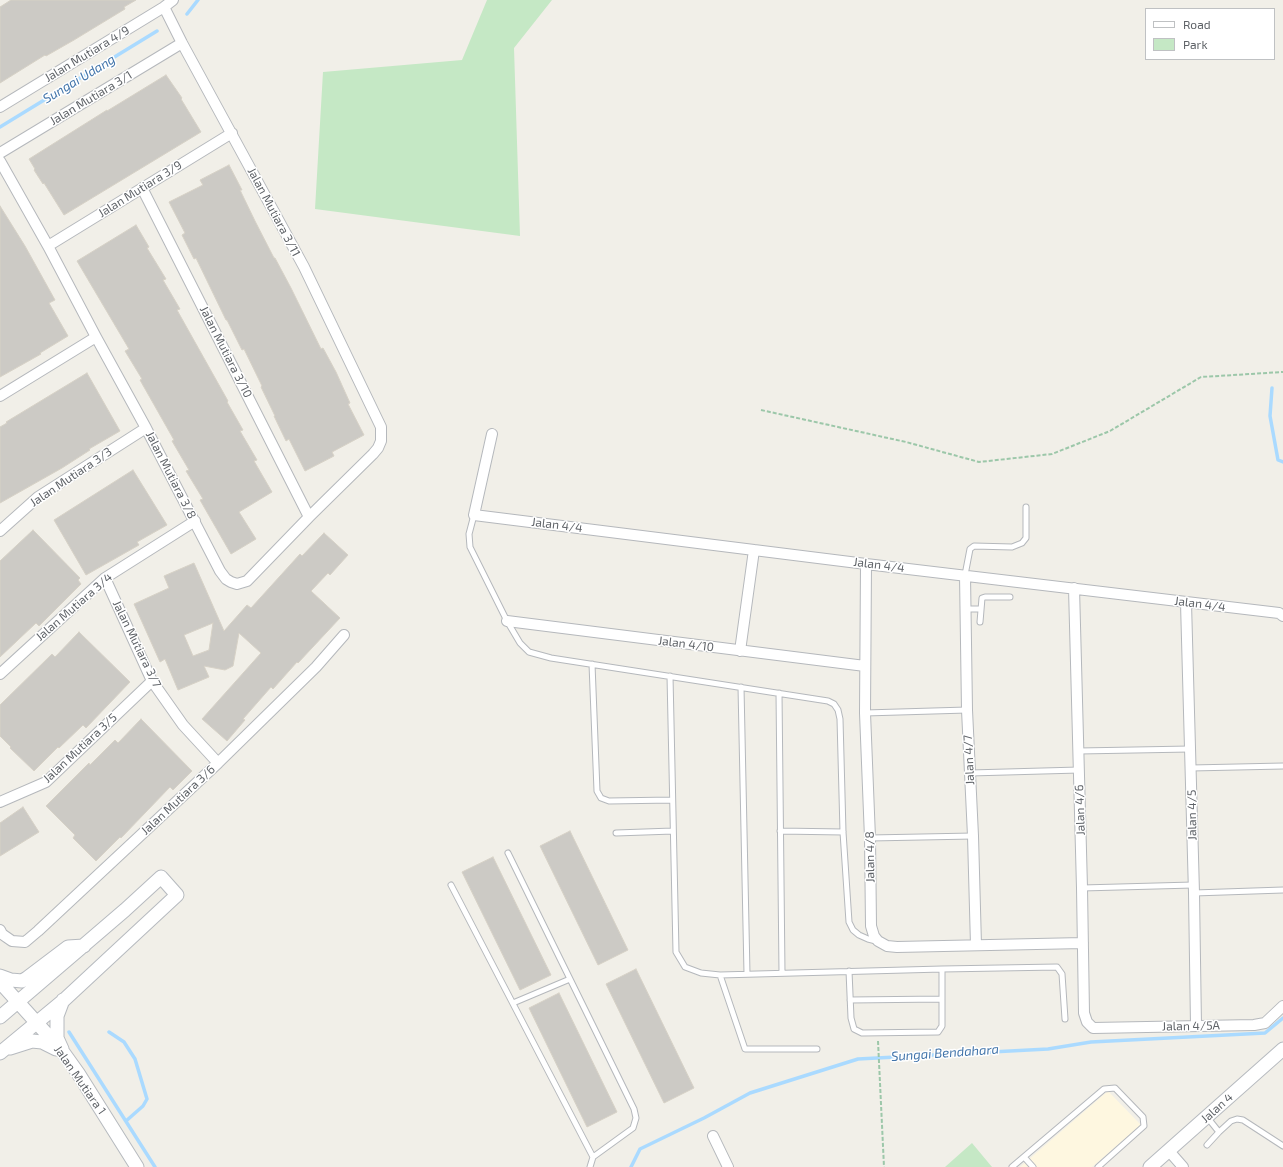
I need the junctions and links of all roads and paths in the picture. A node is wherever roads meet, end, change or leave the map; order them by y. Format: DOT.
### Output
graph roads {
  1 [pos="173,0"];
  2 [pos="164,7"];
  3 [pos="182,43"];
  4 [pos="0,107"];
  5 [pos="232,133"];
  6 [pos="0,153"];
  7 [pos="0,161"];
  8 [pos="142,188"];
  9 [pos="48,246"];
  10 [pos="96,338"];
  11 [pos="1283,372"];
  12 [pos="0,396"];
  13 [pos="761,410"];
  14 [pos="378,419"];
  15 [pos="146,428"];
  16 [pos="492,434"];
  17 [pos="1026,507"];
  18 [pos="474,514"];
  19 [pos="309,517"];
  20 [pos="195,521"];
  21 [pos="0,531"];
  22 [pos="754,550"];
  23 [pos="866,564"];
  24 [pos="965,575"];
  25 [pos="105,578"];
  26 [pos="1074,588"];
  27 [pos="1010,597"];
  28 [pos="1186,603"];
  29 [pos="966,609"];
  30 [pos="980,609"];
  31 [pos="1283,616"];
  32 [pos="507,621"];
  33 [pos="980,622"];
  34 [pos="344,635"];
  35 [pos="740,651"];
  36 [pos="592,664"];
  37 [pos="865,666"];
  38 [pos="0,674"];
  39 [pos="670,676"];
  40 [pos="152,681"];
  41 [pos="741,687"];
  42 [pos="779,693"];
  43 [pos="967,710"];
  44 [pos="866,713"];
  45 [pos="1190,749"];
  46 [pos="1079,751"];
  47 [pos="218,763"];
  48 [pos="1283,766"];
  49 [pos="1191,768"];
  50 [pos="1079,770"];
  51 [pos="970,773"];
  52 [pos="672,800"];
  53 [pos="0,802"];
  54 [pos="673,831"];
  55 [pos="780,831"];
  56 [pos="843,832"];
  57 [pos="616,833"];
  58 [pos="973,836"];
  59 [pos="870,838"];
  60 [pos="508,852"];
  61 [pos="451,885"];
  62 [pos="1082,888"];
  63 [pos="1193,889"];
  64 [pos="1283,890"];
  65 [pos="1,932"];
  66 [pos="878,941"];
  67 [pos="1083,943"];
  68 [pos="976,945"];
  69 [pos="84,946"];
  70 [pos="942,968"];
  71 [pos="849,971"];
  72 [pos="782,973"];
  73 [pos="747,974"];
  74 [pos="720,975"];
  75 [pos="0,976"];
  76 [pos="570,979"];
  77 [pos="0,982"];
  78 [pos="942,999"];
  79 [pos="64,1000"];
  80 [pos="850,1000"];
  81 [pos="17,1002"];
  82 [pos="513,1003"];
  83 [pos="1283,1006"];
  84 [pos="0,1016"];
  85 [pos="1065,1019"];
  86 [pos="36,1023"];
  87 [pos="1196,1026"];
  88 [pos="1093,1028"];
  89 [pos="878,1042"];
  90 [pos="817,1049"];
  91 [pos="1283,1049"];
  92 [pos="2,1052"];
  93 [pos="63,1052"];
  94 [pos="1207,1117"];
  95 [pos="1219,1132"];
  96 [pos="713,1136"];
  97 [pos="1207,1145"];
  98 [pos="1283,1146"];
  99 [pos="1168,1151"];
  100 [pos="594,1157"];
  101 [pos="1024,1157"];
  102 [pos="137,1167"];
  103 [pos="590,1167"];
  104 [pos="728,1167"];
  105 [pos="884,1167"];
  106 [pos="1012,1167"];
  107 [pos="1034,1167"];
  108 [pos="1098,1167"];
  109 [pos="1150,1167"];
  110 [pos="1183,1167"];
  1 -- 2 [label="street, Jalan Mutiara 4/9"];
  2 -- 3 [label="street, Jalan Mutiara 3/11"];
  2 -- 4 [label="street, Jalan Mutiara 4/9"];
  3 -- 5 [label="street, Jalan Mutiara 3/11"];
  3 -- 6 [label="street, Jalan Mutiara 3/1"];
  5 -- 8 [label="street, Jalan Mutiara 3/9"];
  5 -- 14 [label="street, Jalan Mutiara 3/11"];
  7 -- 9 [label="street, Jalan Mutiara 3/8"];
  8 -- 9 [label="street, Jalan Mutiara 3/9"];
  8 -- 19 [label="street, Jalan Mutiara 3/10"];
  9 -- 10 [label="street, Jalan Mutiara 3/8"];
  10 -- 12 [label="street"];
  10 -- 15 [label="street, Jalan Mutiara 3/8"];
  11 -- 13 [label="path"];
  14 -- 19 [label="street, Jalan Mutiara 3/8"];
  15 -- 20 [label="street, Jalan Mutiara 3/8"];
  15 -- 21 [label="street, Jalan Mutiara 3/3"];
  16 -- 18 [label="street"];
  17 -- 24 [label="lane"];
  18 -- 22 [label="street, Jalan 4/4"];
  18 -- 32 [label="lane"];
  19 -- 20 [label="street, Jalan Mutiara 3/8"];
  20 -- 25 [label="street, Jalan Mutiara 3/4"];
  22 -- 23 [label="street, Jalan 4/4"];
  22 -- 35 [label="street"];
  23 -- 24 [label="street, Jalan 4/4"];
  23 -- 37 [label="street, Jalan 4/8"];
  24 -- 26 [label="street, Jalan 4/4"];
  24 -- 29 [label="street, Jalan 4/7"];
  25 -- 38 [label="street, Jalan Mutiara 3/4"];
  25 -- 40 [label="street, Jalan Mutiara 3/7"];
  26 -- 28 [label="street, Jalan 4/4"];
  26 -- 46 [label="street, Jalan 4/6"];
  27 -- 30 [label="lane"];
  28 -- 31 [label="street, Jalan 4/4"];
  28 -- 45 [label="street, Jalan 4/5"];
  29 -- 30 [label="lane"];
  29 -- 43 [label="street, Jalan 4/7"];
  30 -- 33 [label="lane"];
  32 -- 35 [label="street, Jalan 4/10"];
  32 -- 36 [label="lane"];
  34 -- 47 [label="street, Jalan Mutiara 3/6"];
  35 -- 37 [label="street, Jalan 4/10"];
  36 -- 39 [label="lane"];
  36 -- 52 [label="lane"];
  37 -- 44 [label="street, Jalan 4/8"];
  39 -- 41 [label="lane"];
  39 -- 52 [label="lane"];
  40 -- 47 [label="street, Jalan Mutiara 3/7"];
  40 -- 53 [label="street, Jalan Mutiara 3/5"];
  41 -- 42 [label="lane"];
  41 -- 73 [label="lane"];
  42 -- 55 [label="lane"];
  42 -- 56 [label="lane"];
  43 -- 44 [label="lane"];
  43 -- 51 [label="street, Jalan 4/7"];
  44 -- 59 [label="street, Jalan 4/8"];
  45 -- 46 [label="lane"];
  45 -- 49 [label="street, Jalan 4/5"];
  46 -- 50 [label="street, Jalan 4/6"];
  47 -- 65 [label="street, Jalan Mutiara 3/6"];
  48 -- 49 [label="lane"];
  49 -- 63 [label="street, Jalan 4/5"];
  50 -- 51 [label="lane"];
  50 -- 62 [label="street, Jalan 4/6"];
  51 -- 58 [label="street, Jalan 4/7"];
  52 -- 54 [label="lane"];
  54 -- 57 [label="lane"];
  54 -- 74 [label="lane"];
  55 -- 56 [label="lane"];
  55 -- 72 [label="lane"];
  56 -- 66 [label="lane"];
  58 -- 59 [label="lane"];
  58 -- 68 [label="street, Jalan 4/7"];
  59 -- 66 [label="street, Jalan 4/8"];
  60 -- 76 [label="lane"];
  61 -- 82 [label="lane"];
  62 -- 63 [label="lane"];
  62 -- 67 [label="street, Jalan 4/6"];
  63 -- 64 [label="lane"];
  63 -- 87 [label="street, Jalan 4/5"];
  66 -- 68 [label="street"];
  67 -- 68 [label="street"];
  67 -- 88 [label="street, Jalan 4/6"];
  69 -- 75 [label="street"];
  69 -- 79 [label="street"];
  69 -- 81 [label="street"];
  70 -- 71 [label="lane"];
  70 -- 78 [label="lane"];
  70 -- 85 [label="lane"];
  71 -- 72 [label="lane"];
  71 -- 80 [label="lane"];
  72 -- 73 [label="lane"];
  73 -- 74 [label="lane"];
  74 -- 90 [label="lane"];
  76 -- 82 [label="lane"];
  76 -- 100 [label="lane"];
  77 -- 81 [label="street, Jalan Mutiara 1"];
  78 -- 80 [label="lane"];
  78 -- 80 [label="lane"];
  79 -- 86 [label="street"];
  79 -- 93 [label="street"];
  81 -- 84 [label="street"];
  81 -- 86 [label="street, Jalan Mutiara 1"];
  82 -- 100 [label="lane"];
  83 -- 87 [label="street, Jalan 4/5A"];
  86 -- 92 [label="street"];
  86 -- 93 [label="street, Jalan Mutiara 1"];
  87 -- 88 [label="street, Jalan 4/5A"];
  89 -- 105 [label="path"];
  91 -- 94 [label="street, Jalan 4"];
  92 -- 93 [label="street"];
  93 -- 102 [label="street, Jalan Mutiara 1"];
  94 -- 95 [label="lane"];
  94 -- 99 [label="street, Jalan 4"];
  95 -- 97 [label="lane"];
  95 -- 98 [label="lane"];
  96 -- 104 [label="street"];
  99 -- 109 [label="street, Jalan 4"];
  99 -- 110 [label="street"];
  100 -- 103 [label="lane"];
  101 -- 106 [label="lane"];
  101 -- 107 [label="lane"];
  101 -- 108 [label="lane"];
}
